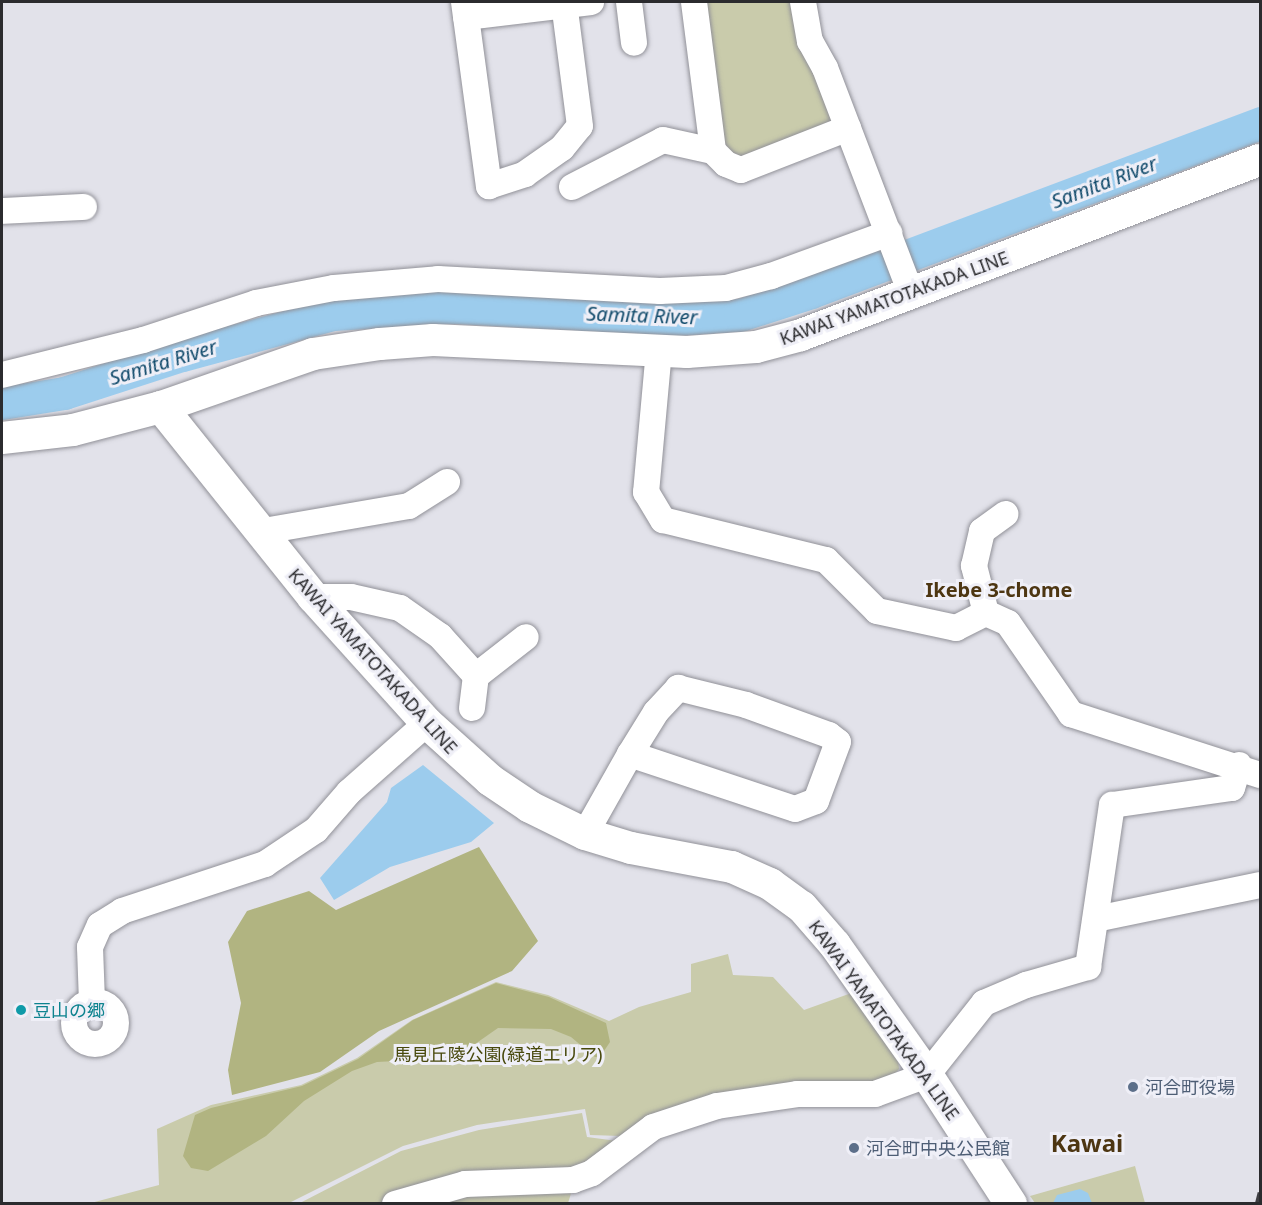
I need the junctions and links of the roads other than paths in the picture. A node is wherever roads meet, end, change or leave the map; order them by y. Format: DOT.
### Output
graph roads {
  1 [pos="591,2"];
  2 [pos="629,2"];
  3 [pos="694,2"];
  4 [pos="803,2"];
  5 [pos="564,3"];
  6 [pos="465,9"];
  7 [pos="634,42"];
  8 [pos="848,128"];
  9 [pos="713,152"];
  10 [pos="1260,160"];
  11 [pos="572,187"];
  12 [pos="84,207"];
  13 [pos="2,211"];
  14 [pos="889,233"];
  15 [pos="911,293"];
  16 [pos="659,351"];
  17 [pos="2,375"];
  18 [pos="161,406"];
  19 [pos="2,438"];
  20 [pos="447,482"];
  21 [pos="1005,514"];
  22 [pos="258,532"];
  23 [pos="313,597"];
  24 [pos="986,613"];
  25 [pos="526,638"];
  26 [pos="476,676"];
  27 [pos="472,708"];
  28 [pos="427,723"];
  29 [pos="630,754"];
  30 [pos="1250,770"];
  31 [pos="585,834"];
  32 [pos="1260,885"];
  33 [pos="1096,919"];
  34 [pos="92,1002"];
  35 [pos="927,1075"];
  36 [pos="395,1203"];
  37 [pos="1011,1203"];
  1 -- 5 [label="street"];
  2 -- 7 [label="street"];
  3 -- 9 [label="street"];
  4 -- 8 [label="street"];
  5 -- 6 [label="street"];
  5 -- 6 [label="street"];
  8 -- 9 [label="street"];
  8 -- 14 [label="street"];
  9 -- 11 [label="street"];
  10 -- 15 [label="main road, KAWAI YAMATOTAKADA LINE"];
  12 -- 13 [label="street"];
  14 -- 15 [label="street"];
  14 -- 17 [label="street"];
  15 -- 16 [label="main road, KAWAI YAMATOTAKADA LINE"];
  16 -- 18 [label="main road, KAWAI YAMATOTAKADA LINE"];
  16 -- 24 [label="street"];
  18 -- 19 [label="main road, KAWAI YAMATOTAKADA LINE"];
  18 -- 22 [label="main road, KAWAI YAMATOTAKADA LINE"];
  20 -- 22 [label="street"];
  21 -- 24 [label="street"];
  22 -- 23 [label="main road, KAWAI YAMATOTAKADA LINE"];
  23 -- 26 [label="street"];
  23 -- 28 [label="main road, KAWAI YAMATOTAKADA LINE"];
  24 -- 30 [label="street"];
  25 -- 26 [label="street"];
  26 -- 27 [label="street"];
  28 -- 31 [label="main road, KAWAI YAMATOTAKADA LINE"];
  28 -- 34 [label="street"];
  29 -- 29 [label="street"];
  29 -- 31 [label="street"];
  30 -- 33 [label="street"];
  31 -- 35 [label="main road, KAWAI YAMATOTAKADA LINE"];
  32 -- 33 [label="street"];
  33 -- 35 [label="street"];
  35 -- 36 [label="street"];
  35 -- 37 [label="main road, KAWAI YAMATOTAKADA LINE"];
}
